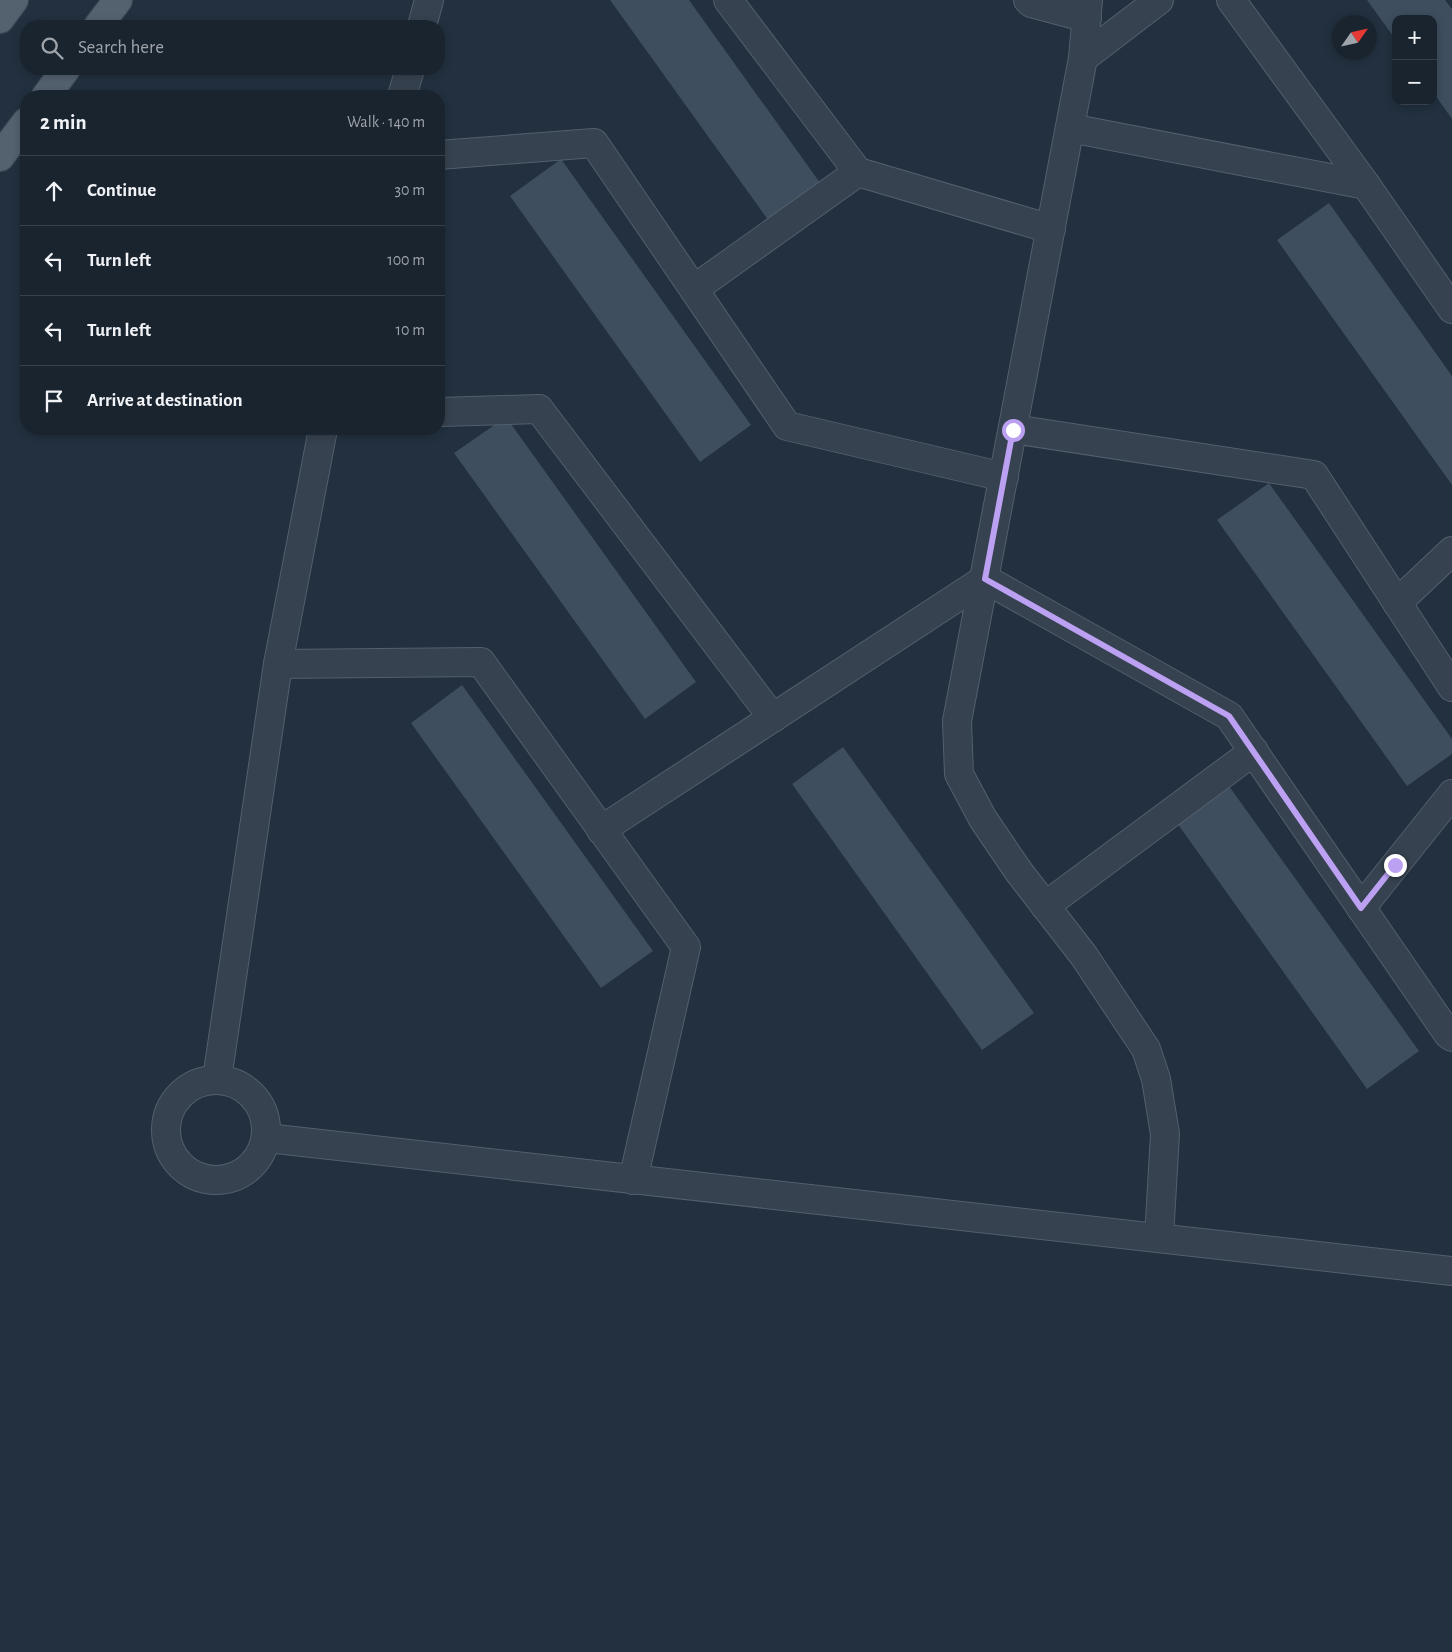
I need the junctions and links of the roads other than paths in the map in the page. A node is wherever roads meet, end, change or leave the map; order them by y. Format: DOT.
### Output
graph roads {
  1 [pos="14,0"];
  2 [pos="118,0"];
  3 [pos="429,0"];
  4 [pos="728,0"];
  5 [pos="1028,0"];
  6 [pos="1159,0"];
  7 [pos="1231,0"];
  8 [pos="1088,9"];
  9 [pos="0,19"];
  10 [pos="103,20"];
  11 [pos="424,20"];
  12 [pos="1083,58"];
  13 [pos="62,75"];
  14 [pos="408,75"];
  15 [pos="50,90"];
  16 [pos="404,90"];
  17 [pos="1070,128"];
  18 [pos="20,130"];
  19 [pos="445,155"];
  20 [pos="0,158"];
  21 [pos="858,172"];
  22 [pos="1366,185"];
  23 [pos="1051,229"];
  24 [pos="694,289"];
  25 [pos="1452,309"];
  26 [pos="445,412"];
  27 [pos="1013,430"];
  28 [pos="322,435"];
  29 [pos="1004,477"];
  30 [pos="1452,551"];
  31 [pos="985,579"];
  32 [pos="1398,604"];
  33 [pos="278,664"];
  34 [pos="1452,687"];
  35 [pos="773,718"];
  36 [pos="1254,751"];
  37 [pos="1452,794"];
  38 [pos="601,830"];
  39 [pos="1045,906"];
  40 [pos="1361,908"];
  41 [pos="1452,1037"];
  42 [pos="218,1079"];
  43 [pos="267,1138"];
  44 [pos="633,1180"];
  45 [pos="1159,1238"];
  46 [pos="1452,1271"];
  1 -- 9 [label="main road"];
  2 -- 10 [label="main road"];
  3 -- 11 [label="street"];
  4 -- 21 [label="street"];
  5 -- 8 [label="street"];
  6 -- 12 [label="street"];
  7 -- 22 [label="street"];
  8 -- 12 [label="street"];
  12 -- 17 [label="street"];
  13 -- 15 [label="main road"];
  14 -- 16 [label="street"];
  17 -- 22 [label="street"];
  17 -- 23 [label="street"];
  18 -- 20 [label="main road"];
  19 -- 24 [label="street"];
  21 -- 23 [label="street"];
  21 -- 24 [label="street"];
  22 -- 25 [label="street"];
  23 -- 27 [label="street"];
  24 -- 29 [label="street"];
  26 -- 35 [label="street"];
  27 -- 29 [label="street"];
  27 -- 32 [label="street"];
  28 -- 33 [label="street"];
  29 -- 31 [label="street"];
  30 -- 32 [label="street"];
  31 -- 35 [label="street"];
  31 -- 36 [label="street"];
  31 -- 39 [label="street"];
  32 -- 34 [label="street"];
  33 -- 38 [label="street"];
  33 -- 42 [label="street"];
  35 -- 38 [label="street"];
  36 -- 39 [label="street"];
  36 -- 40 [label="street"];
  37 -- 40 [label="street"];
  38 -- 44 [label="street"];
  39 -- 45 [label="street"];
  40 -- 41 [label="street"];
  42 -- 43 [label="street"];
  42 -- 43 [label="street"];
  43 -- 44 [label="street"];
  44 -- 45 [label="street"];
  45 -- 46 [label="street"];
}
